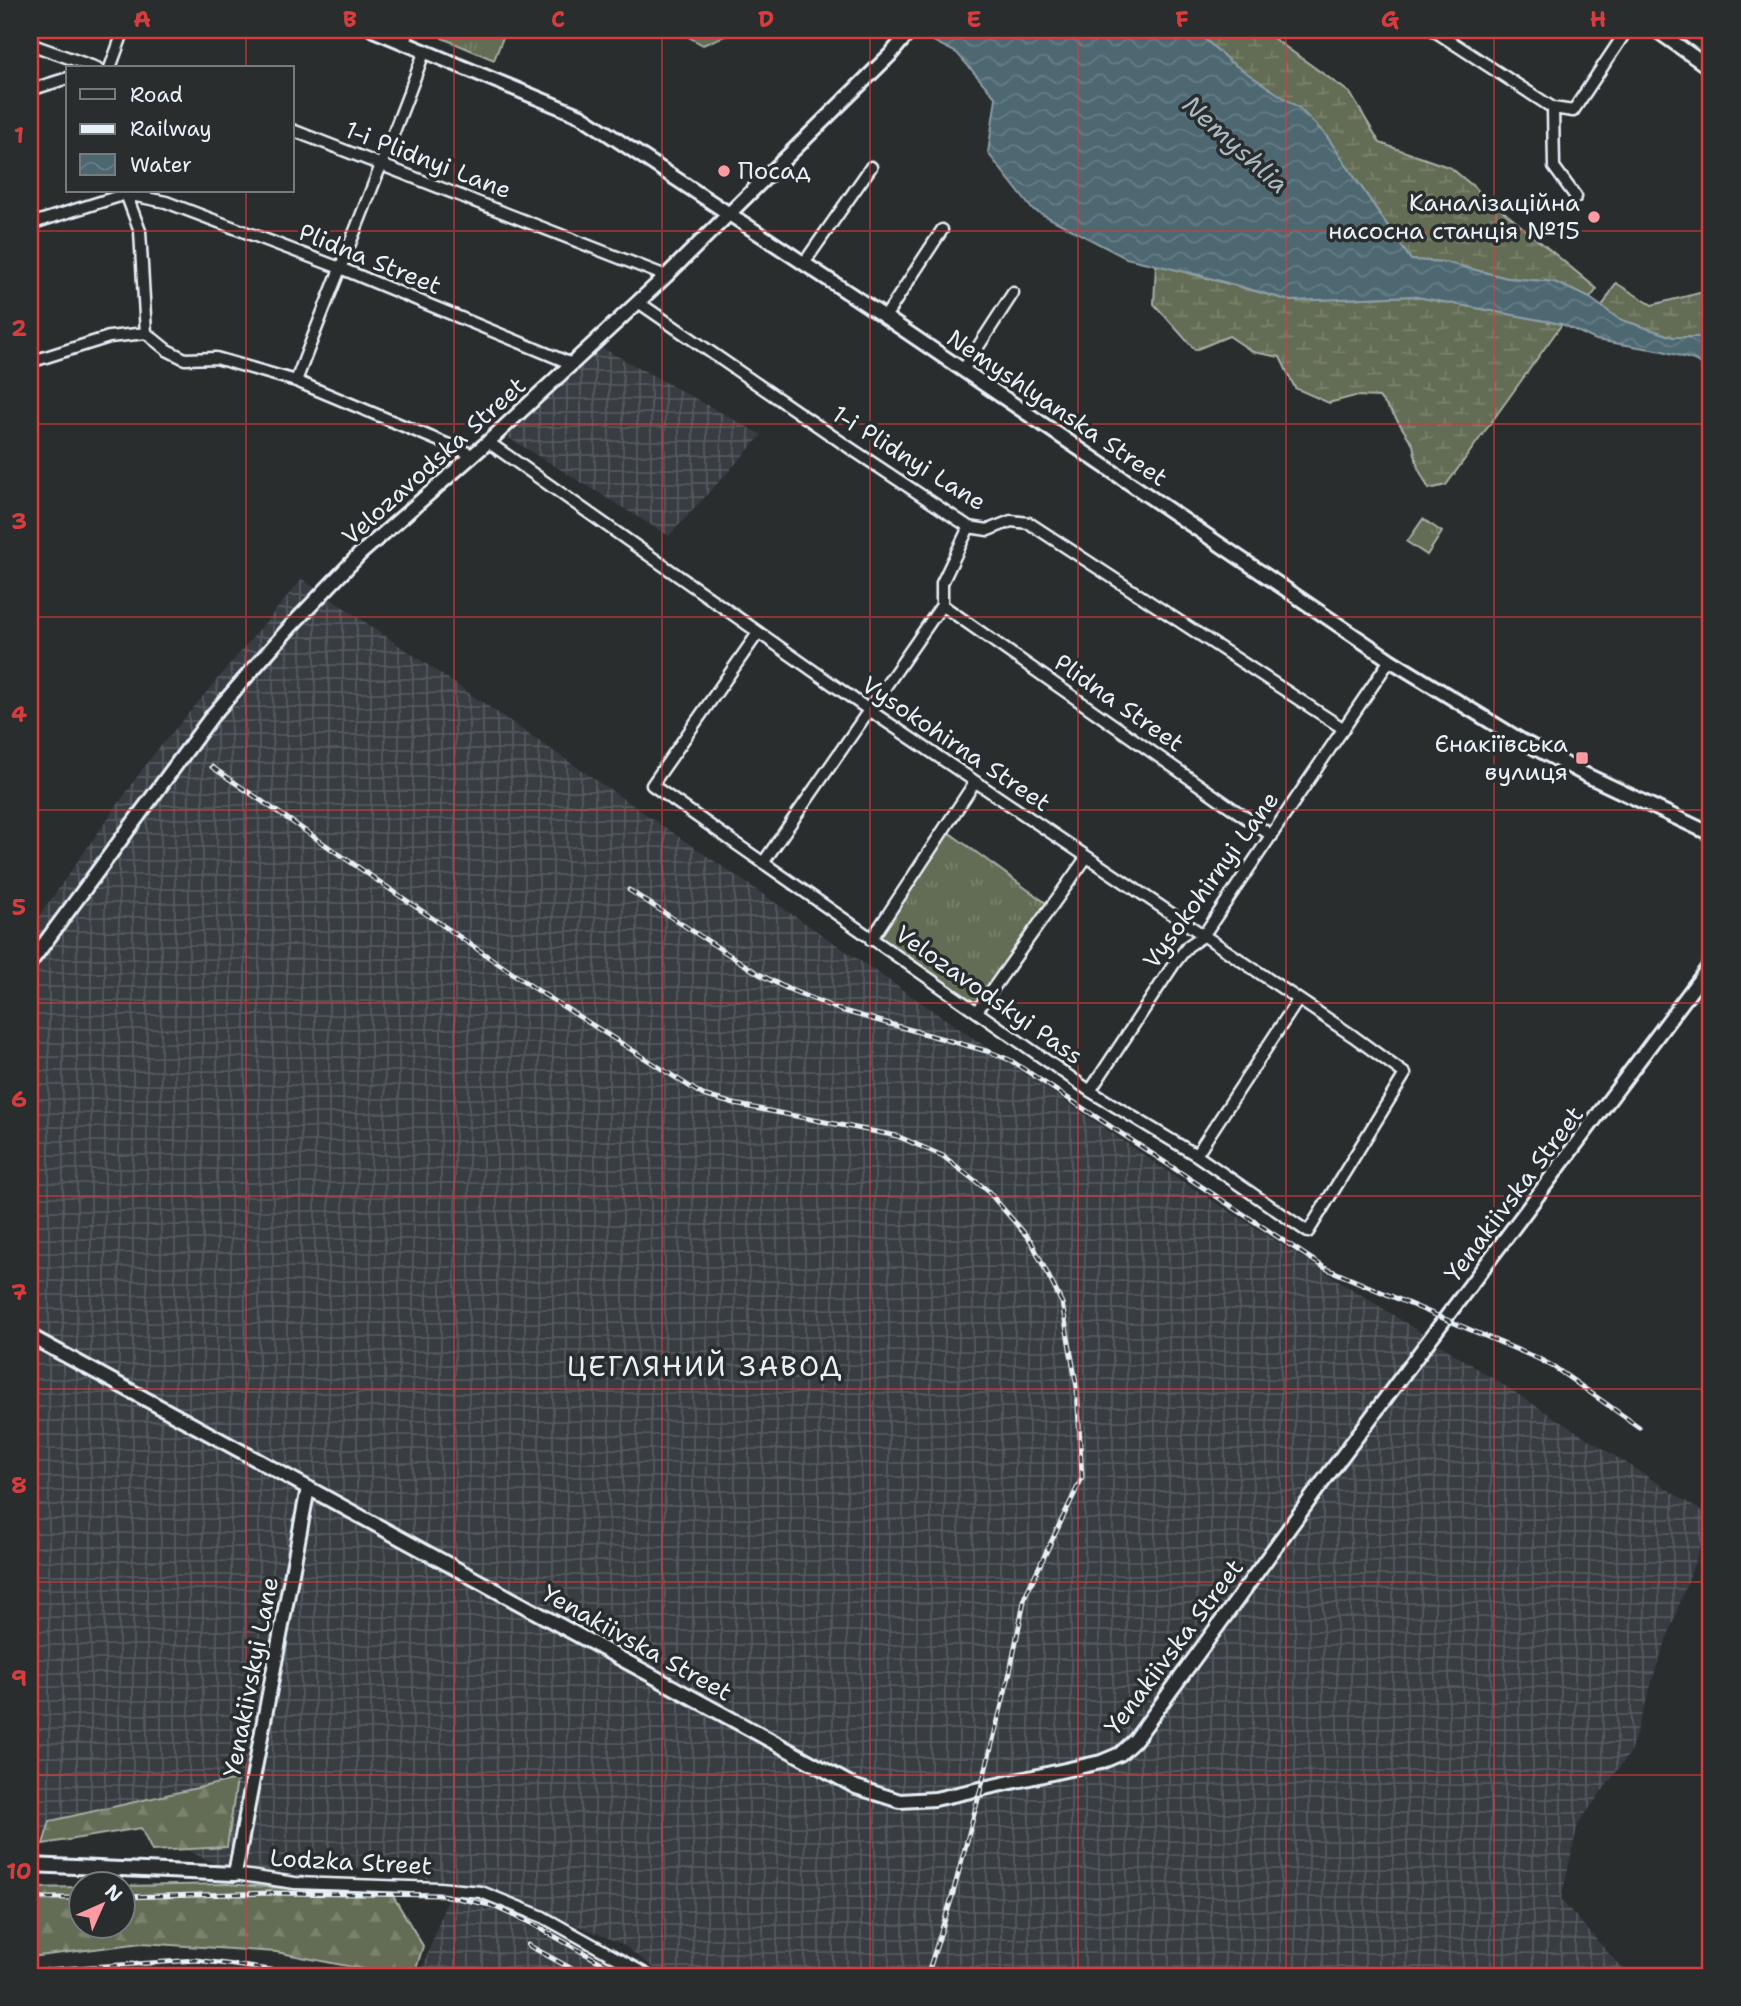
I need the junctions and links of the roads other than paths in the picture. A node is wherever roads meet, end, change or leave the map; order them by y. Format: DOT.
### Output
graph roads {
  1 [pos="124,30"];
  2 [pos="373,30"];
  3 [pos="1433,30"];
  4 [pos="1627,30"];
  5 [pos="1656,30"];
  6 [pos="908,34"];
  7 [pos="407,36"];
  8 [pos="30,44"];
  9 [pos="425,50"];
  10 [pos="91,66"];
  11 [pos="111,66"];
  12 [pos="1711,69"];
  13 [pos="66,79"];
  14 [pos="30,90"];
  15 [pos="1553,108"];
  16 [pos="294,131"];
  17 [pos="383,164"];
  18 [pos="871,167"];
  19 [pos="126,192"];
  20 [pos="1576,197"];
  21 [pos="729,214"];
  22 [pos="30,224"];
  23 [pos="942,230"];
  24 [pos="804,263"];
  25 [pos="340,268"];
  26 [pos="666,275"];
  27 [pos="1013,293"];
  28 [pos="638,302"];
  29 [pos="885,317"];
  30 [pos="146,333"];
  31 [pos="30,362"];
  32 [pos="572,364"];
  33 [pos="963,370"];
  34 [pos="296,381"];
  35 [pos="488,442"];
  36 [pos="473,455"];
  37 [pos="969,527"];
  38 [pos="942,605"];
  39 [pos="758,633"];
  40 [pos="1390,660"];
  41 [pos="869,710"];
  42 [pos="1344,729"];
  43 [pos="975,782"];
  44 [pos="1711,834"];
  45 [pos="1272,836"];
  46 [pos="1086,858"];
  47 [pos="763,863"];
  48 [pos="1203,936"];
  49 [pos="871,940"];
  50 [pos="30,963"];
  51 [pos="1711,964"];
  52 [pos="1298,1000"];
  53 [pos="977,1011"];
  54 [pos="1090,1091"];
  55 [pos="1196,1155"];
  56 [pos="1308,1232"];
  57 [pos="30,1336"];
  58 [pos="308,1488"];
  59 [pos="30,1866"];
  60 [pos="235,1874"];
  61 [pos="649,1976"];
  1 -- 11 [label="street"];
  2 -- 7 [label="street, Nemyshlyanska Street"];
  3 -- 15 [label="street"];
  4 -- 15 [label="street"];
  5 -- 12 [label="street"];
  6 -- 21 [label="street, Velozavodska Street"];
  7 -- 9 [label="street, Nemyshlyanska Street"];
  8 -- 10 [label="street"];
  9 -- 17 [label="street"];
  9 -- 21 [label="street, Nemyshlyanska Street"];
  13 -- 14 [label="street"];
  15 -- 20 [label="street"];
  16 -- 17 [label="street, 1-i Plidnyi Lane"];
  17 -- 25 [label="street"];
  17 -- 26 [label="street, 1-i Plidnyi Lane"];
  18 -- 24 [label="street"];
  19 -- 22 [label="street, Plidna Street"];
  19 -- 25 [label="street, Plidna Street"];
  19 -- 30 [label="street"];
  21 -- 24 [label="street, Nemyshlyanska Street"];
  21 -- 26 [label="street, Velozavodska Street"];
  23 -- 29 [label="street"];
  24 -- 29 [label="street, Nemyshlyanska Street"];
  25 -- 32 [label="street, Plidna Street"];
  25 -- 34 [label="street"];
  26 -- 28 [label="street, Velozavodska Street"];
  27 -- 33 [label="street"];
  28 -- 32 [label="street, Velozavodska Street"];
  28 -- 37 [label="street, 1-i Plidnyi Lane"];
  29 -- 33 [label="street, Nemyshlyanska Street"];
  30 -- 31 [label="street"];
  30 -- 34 [label="street"];
  32 -- 35 [label="street, Velozavodska Street"];
  33 -- 40 [label="street, Nemyshlyanska Street"];
  34 -- 36 [label="street"];
  35 -- 36 [label="street, Velozavodska Street"];
  35 -- 39 [label="street, Vysokohirna Street"];
  36 -- 50 [label="street, Velozavodska Street"];
  37 -- 38 [label="street"];
  37 -- 42 [label="street, 1-i Plidnyi Lane"];
  38 -- 41 [label="street"];
  38 -- 45 [label="street, Plidna Street"];
  39 -- 41 [label="street, Vysokohirna Street"];
  39 -- 47 [label="street, Velozavodskyi Pass"];
  40 -- 42 [label="street, Vysokohirnyi Lane"];
  40 -- 44 [label="street, Nemyshlyanska Street"];
  41 -- 43 [label="street, Vysokohirna Street"];
  41 -- 47 [label="street"];
  42 -- 45 [label="street, Vysokohirnyi Lane"];
  43 -- 46 [label="street, Vysokohirna Street"];
  43 -- 49 [label="street"];
  45 -- 48 [label="street, Vysokohirnyi Lane"];
  46 -- 48 [label="street, Vysokohirna Street"];
  46 -- 53 [label="street"];
  47 -- 49 [label="street, Velozavodskyi Pass"];
  48 -- 52 [label="street, Vysokohirna Street"];
  48 -- 54 [label="street, Vysokohirnyi Lane"];
  49 -- 53 [label="street, Velozavodskyi Pass"];
  51 -- 58 [label="street, Yenakiivska Street"];
  52 -- 55 [label="street"];
  52 -- 56 [label="street, Vysokohirna Street"];
  53 -- 54 [label="street, Velozavodskyi Pass"];
  54 -- 55 [label="street, Velozavodskyi Pass"];
  55 -- 56 [label="street, Velozavodskyi Pass"];
  57 -- 58 [label="street, Yenakiivska Street"];
  58 -- 60 [label="street, Yenakiivskyi Lane"];
  59 -- 60 [label="street, Lodzka Street"];
  60 -- 61 [label="street, Lodzka Street"];
}
